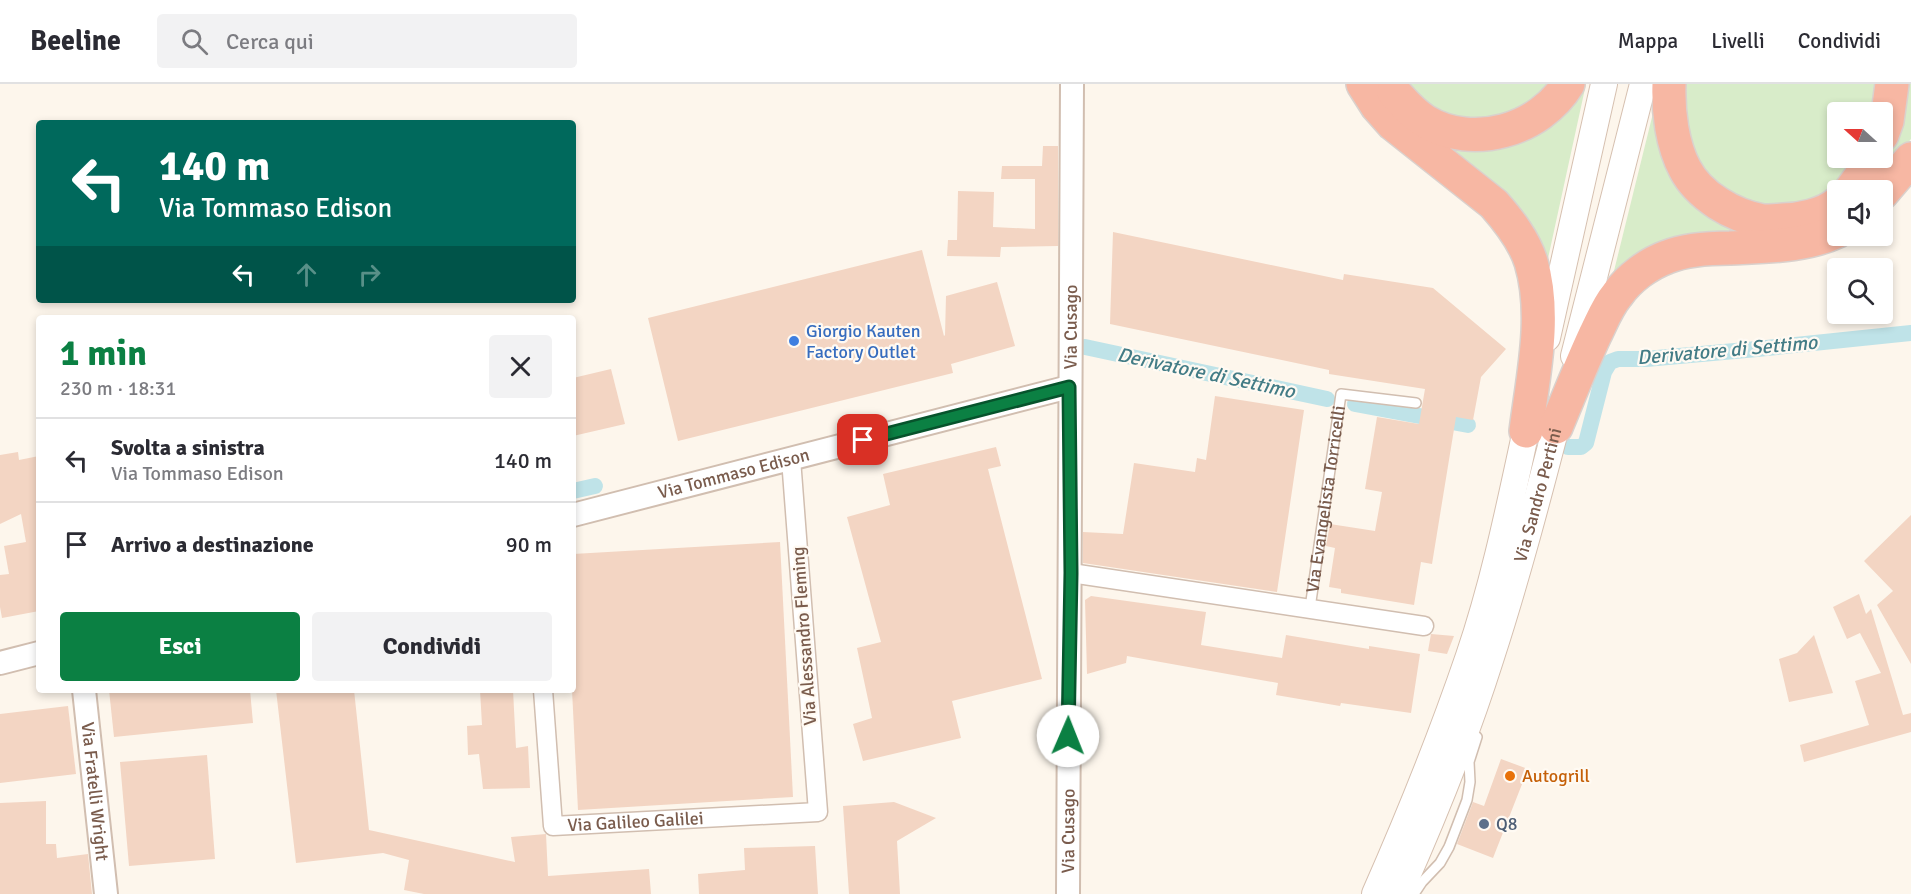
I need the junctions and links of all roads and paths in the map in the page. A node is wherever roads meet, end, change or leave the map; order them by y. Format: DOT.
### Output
graph roads {
  1 [pos="1072,84"];
  2 [pos="1363,84"];
  3 [pos="1389,84"];
  4 [pos="1568,84"];
  5 [pos="1604,84"];
  6 [pos="1643,84"];
  7 [pos="1669,84"];
  8 [pos="1892,84"];
  9 [pos="1890,102"];
  10 [pos="1911,159"];
  11 [pos="1893,181"];
  12 [pos="1827,210"];
  13 [pos="1827,235"];
  14 [pos="1069,387"];
  15 [pos="1416,403"];
  16 [pos="1541,429"];
  17 [pos="791,459"];
  18 [pos="576,514"];
  19 [pos="1071,573"];
  20 [pos="1310,609"];
  21 [pos="1424,626"];
  22 [pos="36,654"];
  23 [pos="0,663"];
  24 [pos="1481,685"];
  25 [pos="84,693"];
  26 [pos="543,693"];
  27 [pos="1479,719"];
  28 [pos="1479,731"];
  29 [pos="818,812"];
  30 [pos="106,894"];
  31 [pos="1068,894"];
  32 [pos="1375,894"];
  33 [pos="1399,894"];
  34 [pos="1414,894"];
  1 -- 14 [label="street, Via Cusago"];
  2 -- 16 [label="highway"];
  3 -- 4 [label="highway"];
  5 -- 16 [label="main road, Via Sandro Pertini"];
  6 -- 16 [label="main road, Via Sandro Pertini"];
  7 -- 12 [label="highway"];
  8 -- 9 [label="highway"];
  10 -- 11 [label="highway"];
  13 -- 16 [label="highway"];
  14 -- 17 [label="street, Via Tommaso Edison"];
  14 -- 19 [label="street, Via Cusago"];
  15 -- 20 [label="lane, Via Evangelista Torricelli"];
  16 -- 24 [label="main road, Via Sandro Pertini"];
  16 -- 32 [label="main road, Via Sandro Pertini"];
  17 -- 18 [label="street, Via Tommaso Edison"];
  17 -- 29 [label="street, Via Alessandro Fleming"];
  19 -- 20 [label="street, Via Evangelista Torricelli"];
  19 -- 31 [label="street, Via Cusago"];
  20 -- 21 [label="street, Via Evangelista Torricelli"];
  22 -- 23 [label="street"];
  24 -- 27 [label="lane"];
  24 -- 33 [label="main road, Via Sandro Pertini"];
  25 -- 30 [label="street, Via Fratelli Wright"];
  26 -- 29 [label="street, Via Galileo Galilei"];
  28 -- 34 [label="lane"];
}
